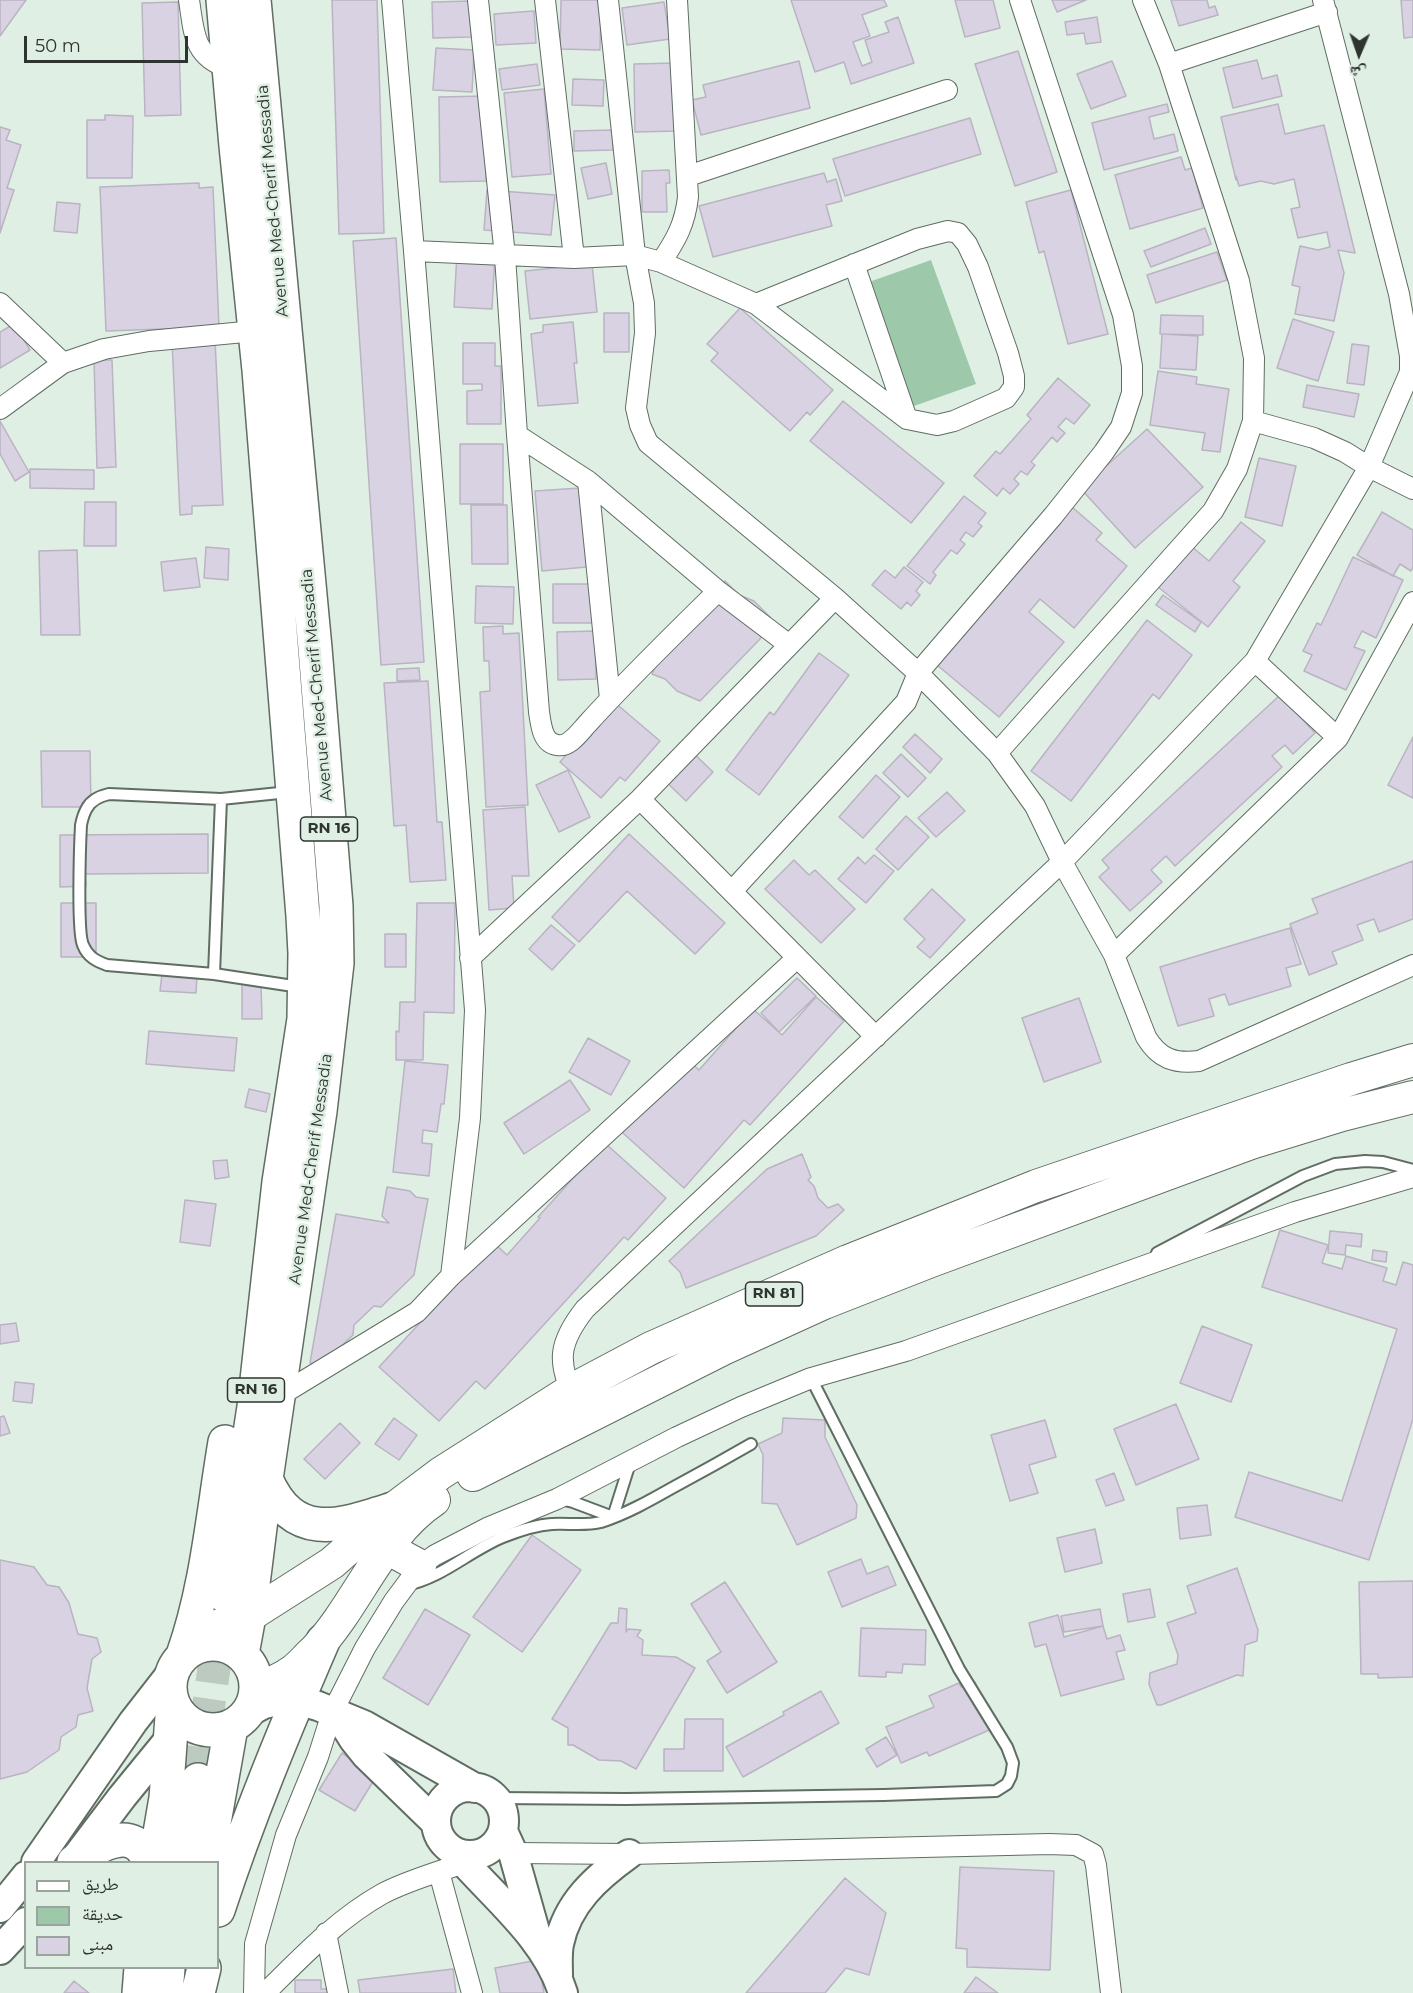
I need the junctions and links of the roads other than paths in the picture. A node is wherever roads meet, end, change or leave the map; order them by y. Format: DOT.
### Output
graph roads {
  1 [pos="189,0"];
  2 [pos="223,0"];
  3 [pos="254,0"];
  4 [pos="392,0"];
  5 [pos="478,0"];
  6 [pos="545,0"];
  7 [pos="609,0"];
  8 [pos="676,0"];
  9 [pos="1020,0"];
  10 [pos="1143,0"];
  11 [pos="1325,6"];
  12 [pos="1169,64"];
  13 [pos="229,68"];
  14 [pos="947,90"];
  15 [pos="688,176"];
  16 [pos="414,251"];
  17 [pos="635,255"];
  18 [pos="505,256"];
  19 [pos="574,258"];
  20 [pos="661,262"];
  21 [pos="854,264"];
  22 [pos="0,303"];
  23 [pos="756,304"];
  24 [pos="255,332"];
  25 [pos="63,363"];
  26 [pos="0,409"];
  27 [pos="907,419"];
  28 [pos="1253,421"];
  29 [pos="517,435"];
  30 [pos="1369,467"];
  31 [pos="588,481"];
  32 [pos="1413,489"];
  33 [pos="718,591"];
  34 [pos="835,598"];
  35 [pos="1413,602"];
  36 [pos="788,644"];
  37 [pos="1255,661"];
  38 [pos="918,673"];
  39 [pos="610,699"];
  40 [pos="1338,738"];
  41 [pos="997,753"];
  42 [pos="292,792"];
  43 [pos="640,798"];
  44 [pos="221,799"];
  45 [pos="1062,862"];
  46 [pos="733,890"];
  47 [pos="1114,955"];
  48 [pos="470,958"];
  49 [pos="797,958"];
  50 [pos="1413,965"];
  51 [pos="214,974"];
  52 [pos="305,988"];
  53 [pos="876,1037"];
  54 [pos="1413,1060"];
  55 [pos="1413,1097"];
  56 [pos="1413,1170"];
  57 [pos="1413,1177"];
  58 [pos="279,1182"];
  59 [pos="451,1276"];
  60 [pos="1108,1279"];
  61 [pos="811,1378"];
  62 [pos="279,1396"];
  63 [pos="577,1404"];
  64 [pos="751,1444"];
  65 [pos="630,1462"];
  66 [pos="267,1479"];
  67 [pos="557,1499"];
  68 [pos="393,1509"];
  69 [pos="613,1517"];
  70 [pos="387,1548"];
  71 [pos="413,1576"];
  72 [pos="225,1596"];
  73 [pos="249,1616"];
  74 [pos="323,1641"];
  75 [pos="242,1654"];
  76 [pos="179,1687"];
  77 [pos="297,1700"];
  78 [pos="246,1709"];
  79 [pos="335,1714"];
  80 [pos="198,1780"];
  81 [pos="485,1793"];
  82 [pos="436,1823"];
  83 [pos="508,1842"];
  84 [pos="629,1854"];
  85 [pos="37,1861"];
  86 [pos="75,1861"];
  87 [pos="77,1861"];
  88 [pos="148,1861"];
  89 [pos="155,1861"];
  90 [pos="182,1861"];
  91 [pos="208,1861"];
  92 [pos="453,1862"];
  93 [pos="24,1878"];
  94 [pos="219,1907"];
  95 [pos="0,1908"];
  96 [pos="24,1924"];
  97 [pos="326,1933"];
  98 [pos="539,1944"];
  99 [pos="0,1950"];
  100 [pos="141,1969"];
  101 [pos="168,1969"];
  102 [pos="194,1969"];
  103 [pos="204,1969"];
  104 [pos="560,1985"];
  105 [pos="139,1993"];
  106 [pos="166,1993"];
  107 [pos="192,1993"];
  108 [pos="198,1993"];
  109 [pos="254,1993"];
  110 [pos="265,1993"];
  111 [pos="338,1993"];
  112 [pos="472,1993"];
  113 [pos="1111,1993"];
  1 -- 13 [label="street"];
  2 -- 13 [label="highway, Avenue Med-Cherif Messadia / RN 16"];
  3 -- 62 [label="highway, Avenue Med-Cherif Messadia / RN 16"];
  4 -- 16 [label="street"];
  5 -- 18 [label="street"];
  6 -- 19 [label="street"];
  7 -- 17 [label="street"];
  8 -- 15 [label="street"];
  9 -- 38 [label="street"];
  10 -- 12 [label="street"];
  11 -- 12 [label="street"];
  11 -- 30 [label="street"];
  12 -- 28 [label="street"];
  13 -- 24 [label="highway, Avenue Med-Cherif Messadia / RN 16"];
  14 -- 15 [label="street"];
  15 -- 20 [label="street"];
  16 -- 18 [label="street"];
  16 -- 48 [label="street"];
  17 -- 19 [label="street"];
  17 -- 20 [label="street"];
  17 -- 34 [label="street"];
  18 -- 19 [label="street"];
  18 -- 29 [label="street"];
  20 -- 23 [label="street"];
  21 -- 23 [label="street"];
  21 -- 27 [label="street"];
  21 -- 27 [label="street"];
  22 -- 25 [label="street"];
  23 -- 27 [label="street"];
  24 -- 25 [label="street"];
  24 -- 42 [label="highway, Avenue Med-Cherif Messadia / RN 16"];
  25 -- 26 [label="street"];
  28 -- 30 [label="street"];
  28 -- 41 [label="street"];
  29 -- 31 [label="street"];
  29 -- 39 [label="street"];
  30 -- 32 [label="street"];
  30 -- 37 [label="street"];
  31 -- 33 [label="street"];
  31 -- 39 [label="street"];
  33 -- 36 [label="street"];
  33 -- 39 [label="street"];
  34 -- 36 [label="street"];
  34 -- 38 [label="street"];
  35 -- 40 [label="street"];
  36 -- 43 [label="street"];
  37 -- 40 [label="street"];
  37 -- 45 [label="street"];
  38 -- 41 [label="street"];
  38 -- 46 [label="street"];
  40 -- 47 [label="street"];
  41 -- 45 [label="street"];
  42 -- 44 [label="lane"];
  42 -- 52 [label="highway, Avenue Med-Cherif Messadia / RN 16"];
  43 -- 46 [label="street"];
  43 -- 48 [label="street"];
  44 -- 51 [label="lane"];
  44 -- 51 [label="lane"];
  45 -- 47 [label="street"];
  45 -- 53 [label="street"];
  46 -- 49 [label="street"];
  47 -- 50 [label="street"];
  48 -- 59 [label="street"];
  49 -- 53 [label="street"];
  49 -- 59 [label="street"];
  51 -- 52 [label="lane"];
  52 -- 58 [label="highway, Avenue Med-Cherif Messadia / RN 16"];
  53 -- 63 [label="street"];
  54 -- 63 [label="main road, RN 81"];
  55 -- 63 [label="main road, RN 81"];
  56 -- 60 [label="lane"];
  57 -- 60 [label="street"];
  58 -- 72 [label="highway, RN 16"];
  58 -- 76 [label="highway"];
  59 -- 62 [label="street"];
  60 -- 61 [label="street"];
  61 -- 65 [label="street"];
  61 -- 81 [label="lane"];
  62 -- 66 [label="highway, Avenue Med-Cherif Messadia / RN 16"];
  63 -- 68 [label="main road, RN 81"];
  63 -- 70 [label="main road, RN 81"];
  64 -- 69 [label="lane"];
  65 -- 67 [label="street"];
  65 -- 69 [label="lane"];
  66 -- 68 [label="highway"];
  66 -- 73 [label="highway, Avenue Med-Cherif Messadia / RN 16"];
  67 -- 69 [label="lane"];
  67 -- 71 [label="street"];
  68 -- 73 [label="main road, RN 81"];
  69 -- 71 [label="lane"];
  70 -- 71 [label="main road"];
  70 -- 74 [label="main road, RN 81"];
  71 -- 79 [label="street"];
  73 -- 75 [label="highway, Avenue Med-Cherif Messadia / RN 16"];
  73 -- 76 [label="main road, RN 81"];
  74 -- 77 [label="highway"];
  74 -- 78 [label="main road, RN 81"];
  75 -- 76 [label="highway"];
  75 -- 78 [label="highway"];
  76 -- 78 [label="highway"];
  76 -- 85 [label="street"];
  76 -- 86 [label="street"];
  76 -- 89 [label="highway"];
  77 -- 78 [label="street"];
  77 -- 79 [label="street"];
  77 -- 94 [label="highway"];
  78 -- 91 [label="highway"];
  79 -- 81 [label="street"];
  79 -- 82 [label="street"];
  79 -- 109 [label="street"];
  80 -- 90 [label="highway"];
  81 -- 82 [label="street"];
  81 -- 83 [label="street"];
  82 -- 92 [label="street"];
  83 -- 84 [label="street"];
  83 -- 92 [label="street"];
  83 -- 98 [label="street"];
  84 -- 104 [label="street"];
  84 -- 113 [label="street"];
  87 -- 88 [label="highway"];
  92 -- 97 [label="street"];
  92 -- 98 [label="street"];
  92 -- 112 [label="street"];
  93 -- 95 [label="street"];
  96 -- 99 [label="street"];
  97 -- 110 [label="street"];
  97 -- 111 [label="street"];
  98 -- 104 [label="street"];
  100 -- 105 [label="highway"];
  101 -- 106 [label="highway"];
  102 -- 107 [label="highway"];
  103 -- 108 [label="highway"];
}
